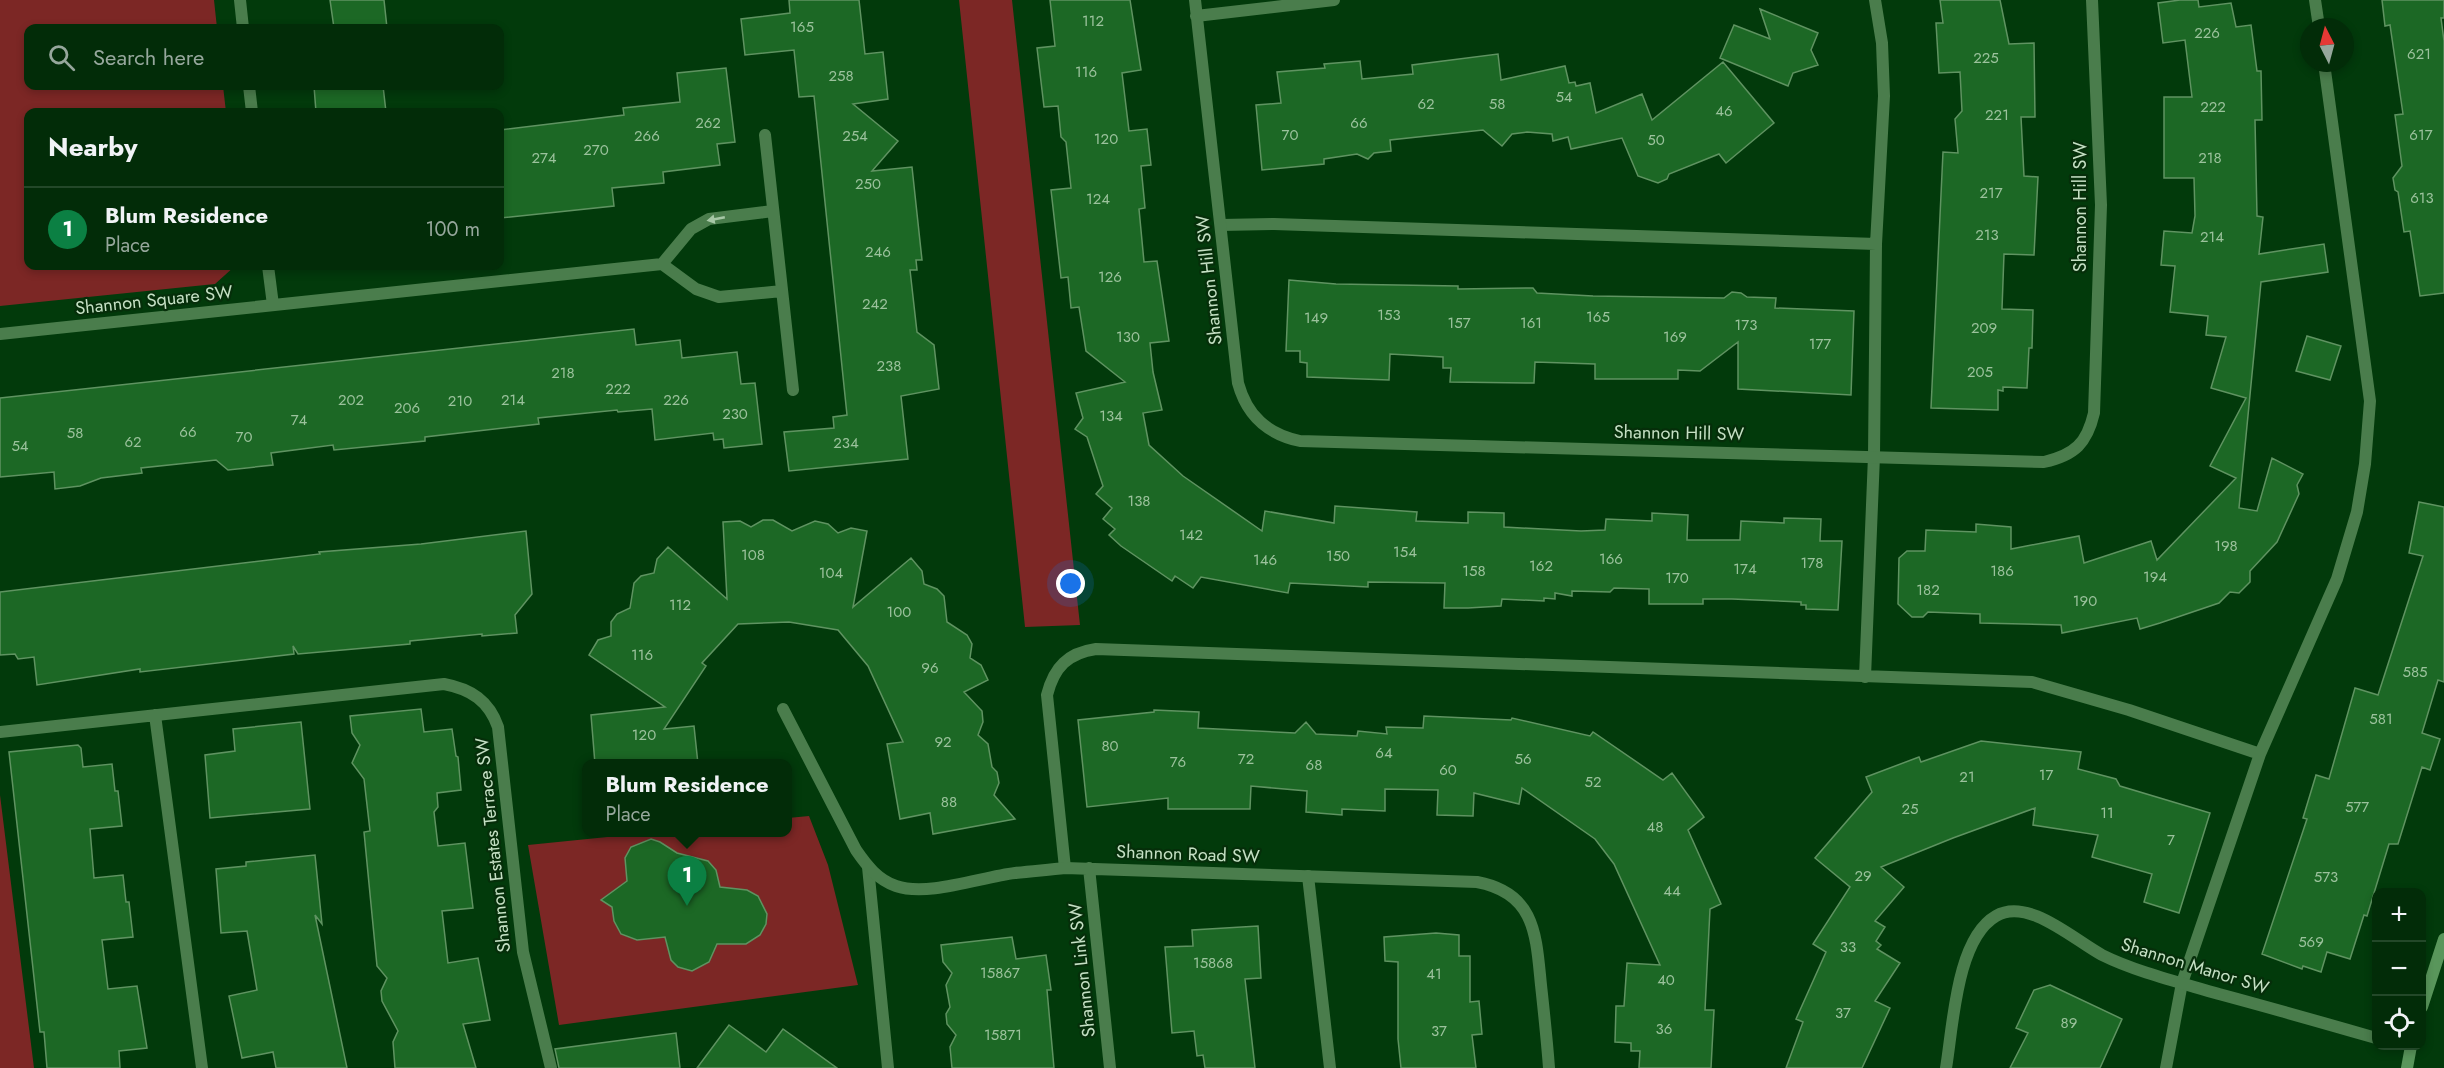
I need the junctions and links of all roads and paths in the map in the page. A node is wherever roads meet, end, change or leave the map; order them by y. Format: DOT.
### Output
graph roads {
  1 [pos="240,0"];
  2 [pos="1195,0"];
  3 [pos="1334,0"];
  4 [pos="1875,0"];
  5 [pos="2092,0"];
  6 [pos="2315,0"];
  7 [pos="1196,16"];
  8 [pos="2318,18"];
  9 [pos="243,24"];
  10 [pos="2325,72"];
  11 [pos="249,90"];
  12 [pos="252,108"];
  13 [pos="765,135"];
  14 [pos="773,211"];
  15 [pos="1221,225"];
  16 [pos="1876,244"];
  17 [pos="662,264"];
  18 [pos="269,270"];
  19 [pos="782,291"];
  20 [pos="273,305"];
  21 [pos="0,334"];
  22 [pos="793,390"];
  23 [pos="1874,456"];
  24 [pos="1865,676"];
  25 [pos="783,709"];
  26 [pos="155,715"];
  27 [pos="0,732"];
  28 [pos="2260,754"];
  29 [pos="868,867"];
  30 [pos="1065,868"];
  31 [pos="1089,868"];
  32 [pos="1308,876"];
  33 [pos="2444,939"];
  34 [pos="2182,983"];
  35 [pos="2425,996"];
  36 [pos="2372,1037"];
  37 [pos="2408,1050"];
  38 [pos="202,1068"];
  39 [pos="551,1068"];
  40 [pos="888,1068"];
  41 [pos="1110,1068"];
  42 [pos="1330,1068"];
  43 [pos="1550,1068"];
  44 [pos="1946,1068"];
  45 [pos="2166,1068"];
  46 [pos="2407,1068"];
  1 -- 9 [label="street"];
  2 -- 7 [label="street, Shannon Hill SW"];
  3 -- 7 [label="street"];
  4 -- 16 [label="street"];
  5 -- 23 [label="street, Shannon Hill SW"];
  6 -- 8 [label="street"];
  7 -- 15 [label="street, Shannon Hill SW"];
  10 -- 28 [label="street"];
  11 -- 12 [label="street"];
  13 -- 14 [label="street"];
  14 -- 17 [label="street, one-way"];
  14 -- 19 [label="street"];
  15 -- 16 [label="street"];
  15 -- 23 [label="street, Shannon Hill SW"];
  16 -- 23 [label="street"];
  17 -- 19 [label="street"];
  17 -- 20 [label="street, Shannon Square SW"];
  18 -- 20 [label="street"];
  19 -- 22 [label="street"];
  20 -- 21 [label="street, Shannon Square SW"];
  23 -- 24 [label="street"];
  24 -- 28 [label="street"];
  24 -- 30 [label="street"];
  25 -- 29 [label="street, Shannon Road SW"];
  26 -- 27 [label="street, Shannon Estates Terrace SW"];
  26 -- 38 [label="street"];
  26 -- 39 [label="street, Shannon Estates Terrace SW"];
  28 -- 34 [label="street"];
  29 -- 30 [label="street, Shannon Road SW"];
  29 -- 40 [label="street"];
  30 -- 31 [label="street, Shannon Road SW"];
  31 -- 32 [label="street, Shannon Road SW"];
  31 -- 41 [label="street, Shannon Link SW"];
  32 -- 42 [label="street"];
  32 -- 43 [label="street, Shannon Road SW"];
  33 -- 35 [label="street"];
  34 -- 36 [label="street, Shannon Manor SW"];
  34 -- 44 [label="street, Shannon Manor SW"];
  34 -- 45 [label="street"];
  37 -- 46 [label="street"];
}
